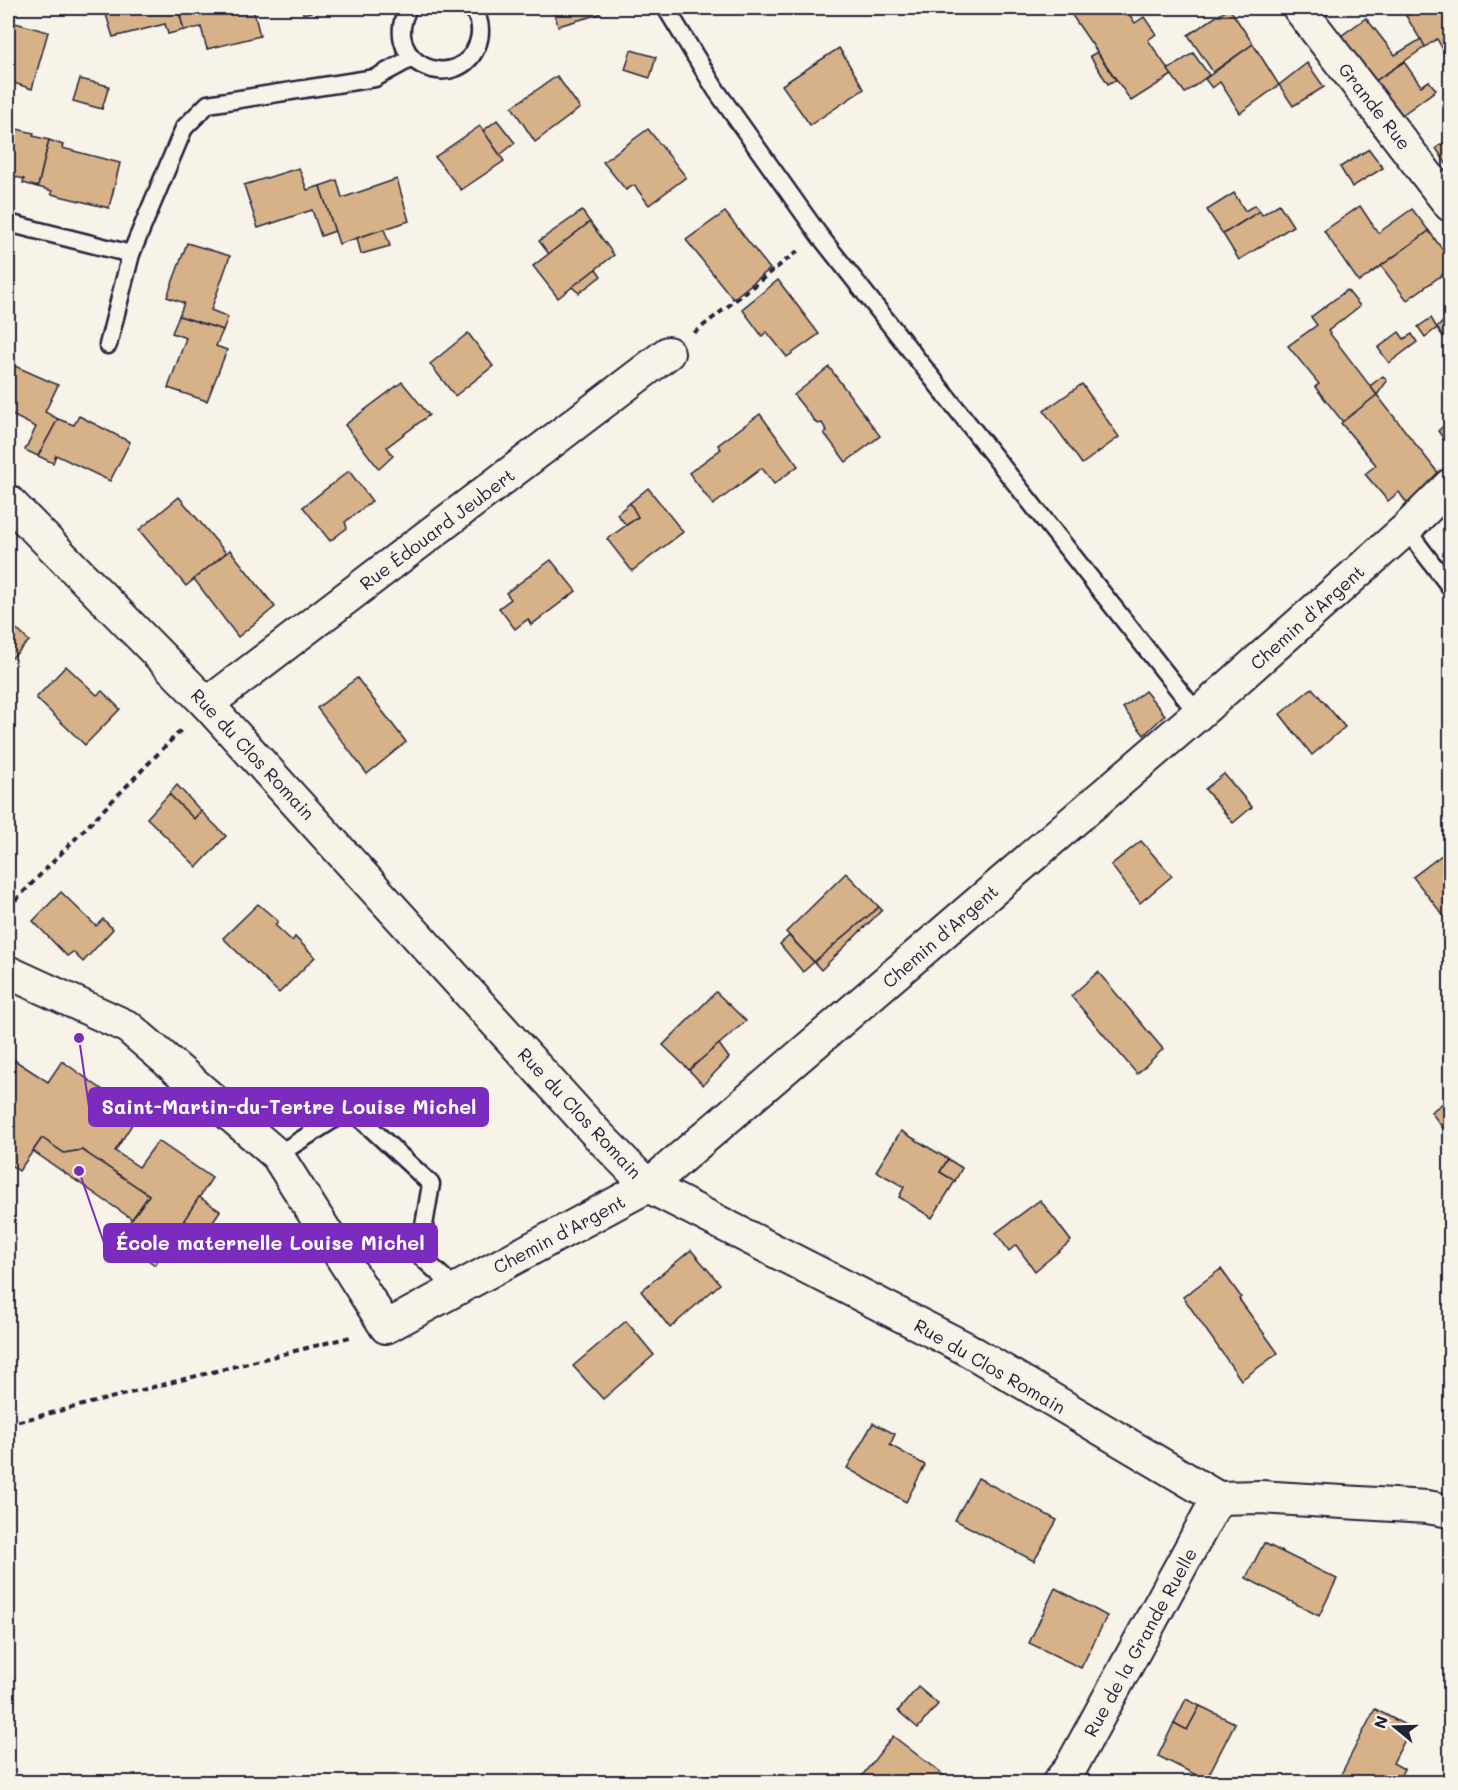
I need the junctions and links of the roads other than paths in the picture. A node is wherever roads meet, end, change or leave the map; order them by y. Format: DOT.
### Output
graph roads {
  1 [pos="408,8"];
  2 [pos="472,8"];
  3 [pos="666,8"];
  4 [pos="1299,8"];
  5 [pos="412,58"];
  6 [pos="1450,205"];
  7 [pos="8,223"];
  8 [pos="131,254"];
  9 [pos="108,345"];
  10 [pos="668,354"];
  11 [pos="1450,485"];
  12 [pos="8,501"];
  13 [pos="1406,529"];
  14 [pos="1450,587"];
  15 [pos="207,704"];
  16 [pos="1198,714"];
  17 [pos="8,972"];
  18 [pos="277,1155"];
  19 [pos="648,1186"];
  20 [pos="456,1289"];
  21 [pos="1218,1498"];
  22 [pos="1450,1511"];
  23 [pos="1059,1782"];
  1 -- 5 [label="lane"];
  2 -- 5 [label="lane"];
  3 -- 16 [label="lane"];
  4 -- 6 [label="street, Grande Rue"];
  5 -- 8 [label="lane"];
  7 -- 8 [label="lane"];
  8 -- 9 [label="lane"];
  10 -- 15 [label="street, Rue Édouard Jeubert"];
  11 -- 13 [label="street, Chemin d'Argent"];
  12 -- 15 [label="street, Rue du Clos Romain"];
  13 -- 14 [label="lane"];
  13 -- 16 [label="street, Chemin d'Argent"];
  15 -- 19 [label="street, Rue du Clos Romain"];
  16 -- 19 [label="street, Chemin d'Argent"];
  17 -- 18 [label="street"];
  18 -- 20 [label="street, Chemin d'Argent"];
  18 -- 20 [label="lane"];
  19 -- 20 [label="street, Chemin d'Argent"];
  19 -- 21 [label="street, Rue du Clos Romain"];
  21 -- 22 [label="street"];
  21 -- 23 [label="street, Rue de la Grande Ruelle"];
}
